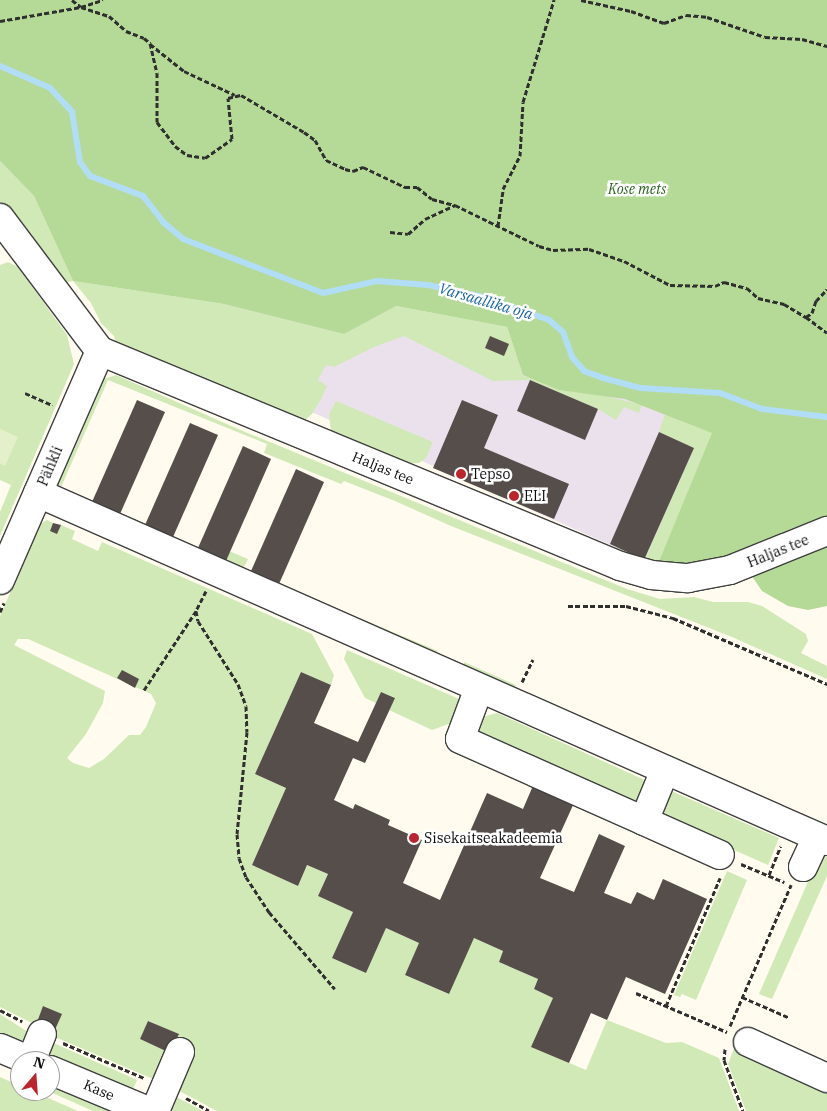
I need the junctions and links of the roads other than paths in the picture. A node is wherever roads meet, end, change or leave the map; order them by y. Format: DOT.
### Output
graph roads {
  1 [pos="0,218"];
  2 [pos="100,351"];
  3 [pos="38,493"];
  4 [pos="827,531"];
  5 [pos="0,580"];
  6 [pos="479,688"];
  7 [pos="665,770"];
  8 [pos="644,821"];
  9 [pos="822,839"];
  10 [pos="724,856"];
  11 [pos="803,868"];
  12 [pos="42,1034"];
  13 [pos="737,1037"];
  14 [pos="34,1051"];
  15 [pos="180,1052"];
  16 [pos="60,1074"];
  17 [pos="827,1078"];
  18 [pos="160,1099"];
  19 [pos="148,1111"];
  1 -- 2 [label="street"];
  2 -- 3 [label="street, Pähkli"];
  2 -- 4 [label="street, Haljas tee"];
  3 -- 5 [label="street, Pähkli"];
  3 -- 6 [label="street"];
  6 -- 7 [label="street"];
  6 -- 8 [label="street"];
  7 -- 8 [label="street"];
  7 -- 9 [label="street"];
  8 -- 10 [label="street"];
  9 -- 11 [label="street"];
  12 -- 14 [label="street"];
  13 -- 17 [label="street"];
  15 -- 18 [label="street"];
  16 -- 19 [label="street, Kase"];
}
